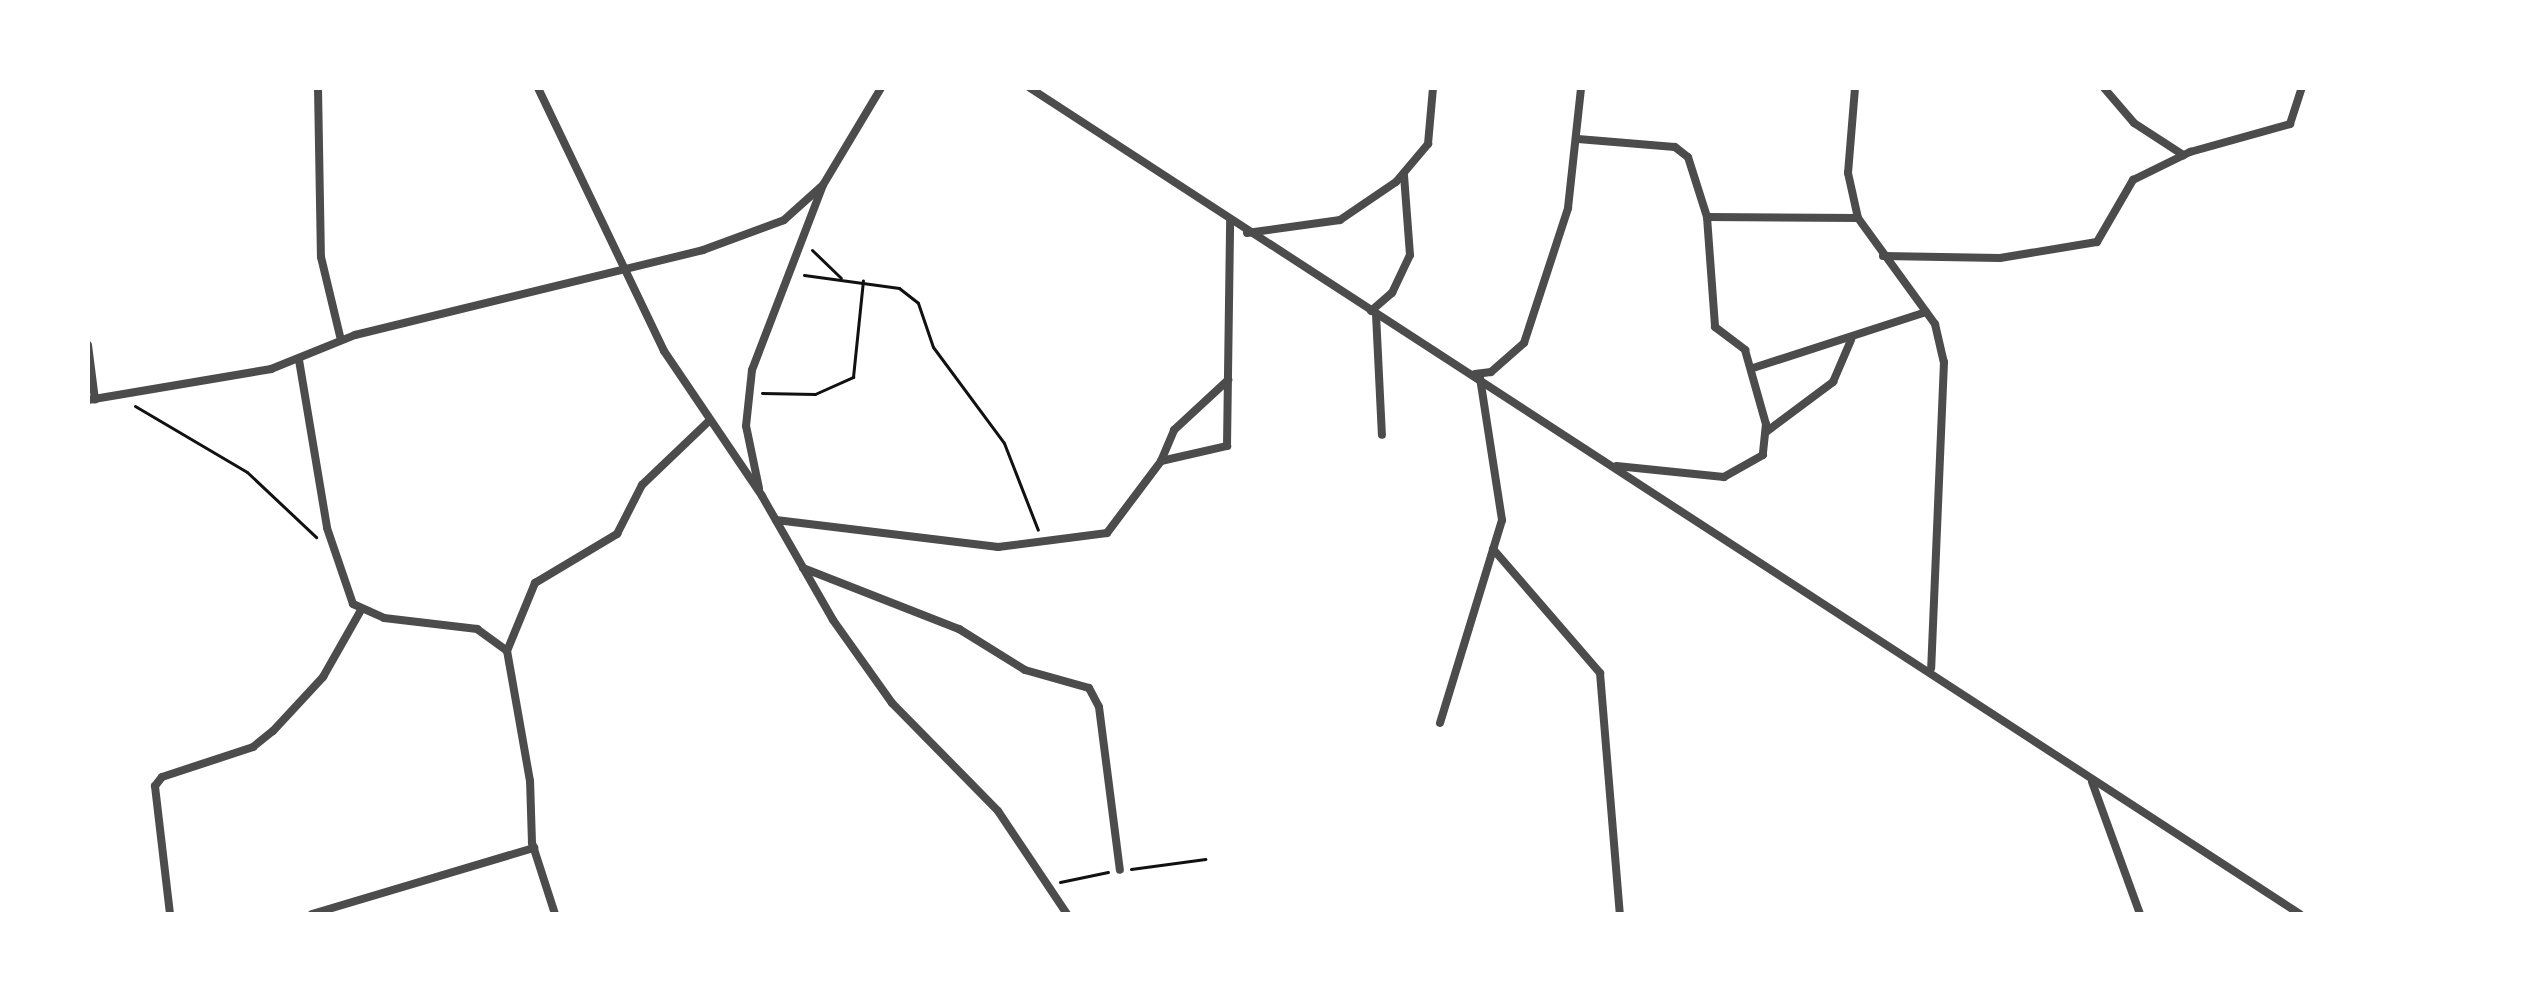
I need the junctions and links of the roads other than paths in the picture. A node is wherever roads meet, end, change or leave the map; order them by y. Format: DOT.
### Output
graph roads {
  1 [pos="318,88"];
  2 [pos="539,88"];
  3 [pos="881,88"];
  4 [pos="1030,88"];
  5 [pos="1433,88"];
  6 [pos="1581,88"];
  7 [pos="1855,88"];
  8 [pos="2104,88"];
  9 [pos="2302,88"];
  10 [pos="1578,139"];
  11 [pos="2183,155"];
  12 [pos="1404,175"];
  13 [pos="823,185"];
  14 [pos="1707,217"];
  15 [pos="1858,218"];
  16 [pos="1230,221"];
  17 [pos="1247,233"];
  18 [pos="1883,256"];
  19 [pos="625,271"];
  20 [pos="1373,312"];
  21 [pos="1926,312"];
  22 [pos="341,340"];
  23 [pos="1851,340"];
  24 [pos="88,345"];
  25 [pos="299,360"];
  26 [pos="1753,368"];
  27 [pos="1477,376"];
  28 [pos="1228,380"];
  29 [pos="92,400"];
  30 [pos="708,422"];
  31 [pos="1766,432"];
  32 [pos="1382,435"];
  33 [pos="1161,461"];
  34 [pos="1611,464"];
  35 [pos="762,496"];
  36 [pos="776,520"];
  37 [pos="1493,549"];
  38 [pos="802,568"];
  39 [pos="361,610"];
  40 [pos="507,651"];
  41 [pos="1931,668"];
  42 [pos="1440,723"];
  43 [pos="2092,781"];
  44 [pos="534,848"];
  45 [pos="1120,870"];
  46 [pos="170,914"];
  47 [pos="312,914"];
  48 [pos="555,914"];
  49 [pos="1067,914"];
  50 [pos="1620,914"];
  51 [pos="2140,914"];
  52 [pos="2300,914"];
  1 -- 22 [label="street"];
  2 -- 19 [label="street"];
  3 -- 13 [label="street"];
  4 -- 16 [label="street"];
  5 -- 12 [label="street"];
  6 -- 10 [label="street"];
  7 -- 15 [label="street"];
  8 -- 11 [label="street"];
  9 -- 11 [label="street"];
  10 -- 14 [label="street"];
  10 -- 27 [label="street"];
  11 -- 18 [label="street"];
  12 -- 17 [label="street"];
  12 -- 20 [label="street"];
  13 -- 19 [label="street"];
  13 -- 35 [label="street"];
  14 -- 15 [label="street"];
  14 -- 26 [label="street"];
  15 -- 18 [label="street"];
  16 -- 17 [label="street"];
  16 -- 28 [label="street"];
  17 -- 20 [label="street"];
  18 -- 21 [label="street"];
  19 -- 22 [label="street"];
  19 -- 30 [label="street"];
  20 -- 27 [label="street"];
  20 -- 32 [label="street"];
  21 -- 23 [label="street"];
  21 -- 41 [label="street"];
  22 -- 25 [label="street"];
  23 -- 26 [label="street"];
  23 -- 31 [label="street"];
  24 -- 29 [label="street"];
  25 -- 29 [label="street"];
  25 -- 39 [label="street"];
  26 -- 31 [label="street"];
  27 -- 34 [label="street"];
  27 -- 37 [label="street"];
  28 -- 33 [label="street"];
  28 -- 33 [label="street"];
  30 -- 35 [label="street"];
  30 -- 40 [label="street"];
  31 -- 34 [label="street"];
  33 -- 36 [label="street"];
  34 -- 41 [label="street"];
  35 -- 36 [label="street"];
  36 -- 38 [label="street"];
  37 -- 42 [label="street"];
  37 -- 50 [label="street"];
  38 -- 45 [label="street"];
  38 -- 49 [label="street"];
  39 -- 40 [label="street"];
  39 -- 46 [label="street"];
  40 -- 44 [label="street"];
  41 -- 43 [label="street"];
  43 -- 51 [label="street"];
  43 -- 52 [label="street"];
  44 -- 47 [label="street"];
  44 -- 48 [label="street"];
}
